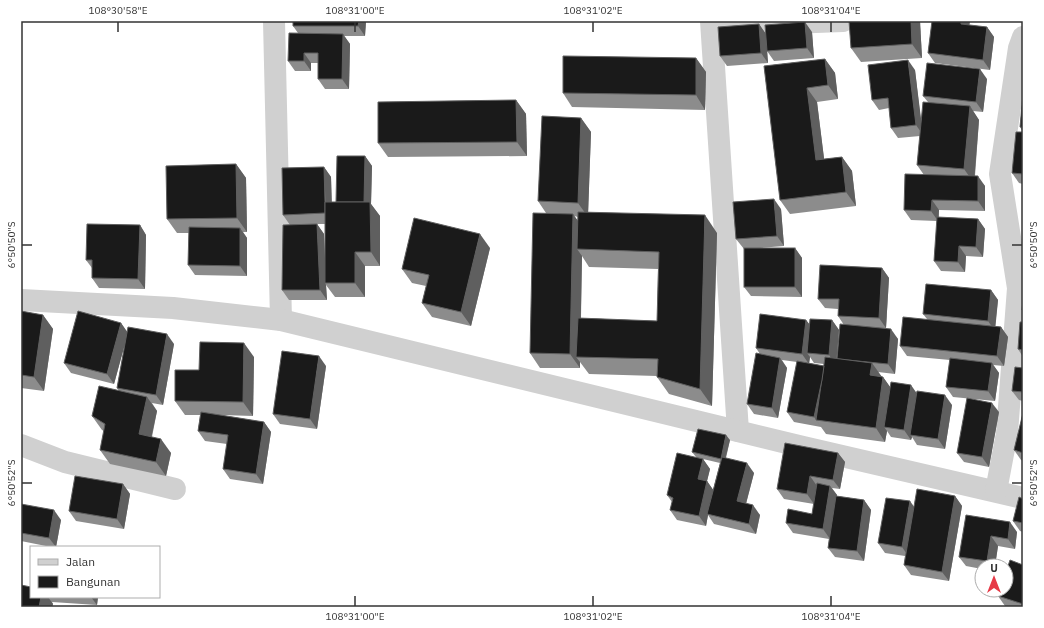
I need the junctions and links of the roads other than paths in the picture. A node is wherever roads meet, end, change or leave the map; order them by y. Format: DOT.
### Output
graph roads {
  1 [pos="274,21"];
  2 [pos="843,21"];
  3 [pos="712,23"];
  4 [pos="1023,37"];
  5 [pos="21,300"];
  6 [pos="281,320"];
  7 [pos="738,431"];
  8 [pos="21,445"];
  9 [pos="175,489"];
  10 [pos="996,491"];
  11 [pos="1023,498"];
  1 -- 6 [label="street"];
  2 -- 3 [label="street"];
  3 -- 7 [label="street"];
  4 -- 10 [label="street"];
  5 -- 6 [label="street"];
  6 -- 7 [label="street"];
  7 -- 10 [label="street"];
  8 -- 9 [label="street"];
  10 -- 11 [label="street"];
}
